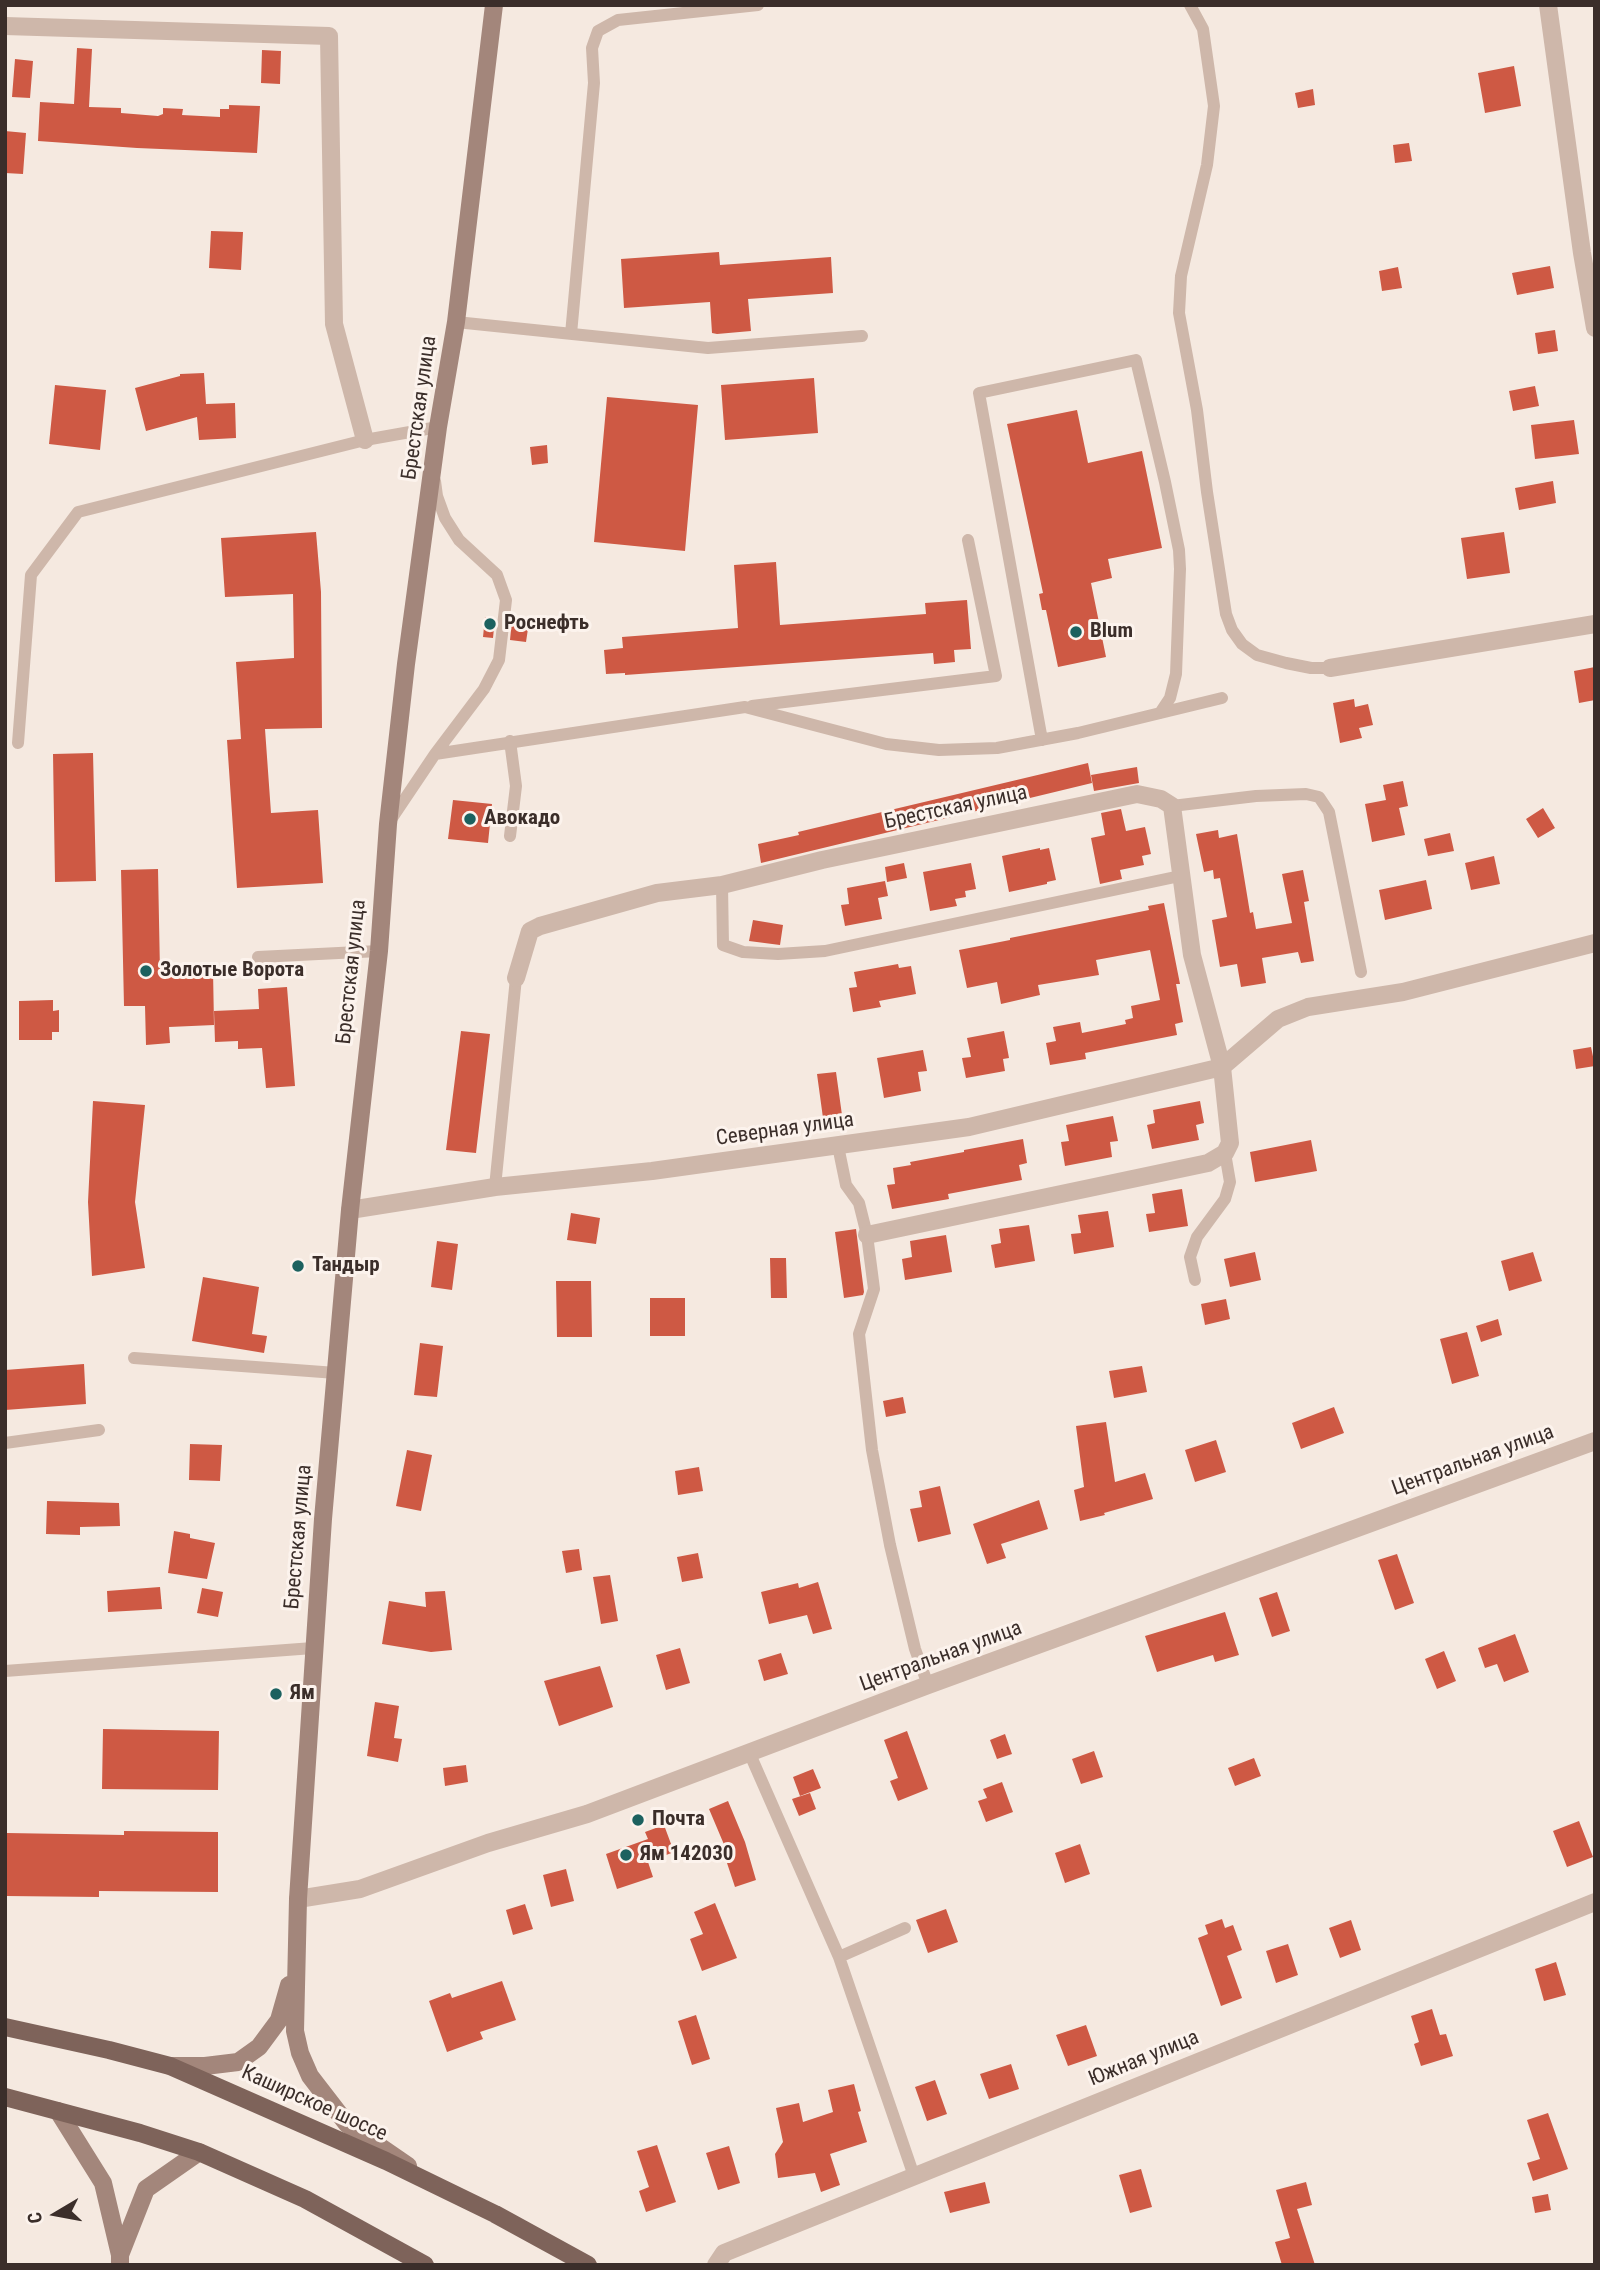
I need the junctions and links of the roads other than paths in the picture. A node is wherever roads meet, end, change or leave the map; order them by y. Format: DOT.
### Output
graph roads {
  1 [pos="494,5"];
  2 [pos="758,5"];
  3 [pos="1190,5"];
  4 [pos="1548,5"];
  5 [pos="5,26"];
  6 [pos="456,322"];
  7 [pos="1595,328"];
  8 [pos="571,334"];
  9 [pos="862,336"];
  10 [pos="438,427"];
  11 [pos="365,440"];
  12 [pos="433,470"];
  13 [pos="968,540"];
  14 [pos="1595,624"];
  15 [pos="1330,668"];
  16 [pos="1222,698"];
  17 [pos="745,707"];
  18 [pos="1160,713"];
  19 [pos="1042,740"];
  20 [pos="510,741"];
  21 [pos="18,743"];
  22 [pos="435,754"];
  23 [pos="1172,806"];
  24 [pos="388,824"];
  25 [pos="510,836"];
  26 [pos="1180,876"];
  27 [pos="722,886"];
  28 [pos="1595,943"];
  29 [pos="379,951"];
  30 [pos="258,957"];
  31 [pos="1362,972"];
  32 [pos="516,978"];
  33 [pos="1222,1071"];
  34 [pos="838,1146"];
  35 [pos="1225,1153"];
  36 [pos="495,1187"];
  37 [pos="350,1210"];
  38 [pos="867,1235"];
  39 [pos="1195,1280"];
  40 [pos="134,1358"];
  41 [pos="336,1373"];
  42 [pos="99,1430"];
  43 [pos="1595,1441"];
  44 [pos="5,1443"];
  45 [pos="313,1648"];
  46 [pos="5,1671"];
  47 [pos="928,1685"];
  48 [pos="749,1752"];
  49 [pos="298,1899"];
  50 [pos="1595,1902"];
  51 [pos="905,1928"];
  52 [pos="297,1948"];
  53 [pos="839,1957"];
  54 [pos="5,2027"];
  55 [pos="170,2066"];
  56 [pos="5,2097"];
  57 [pos="58,2110"];
  58 [pos="199,2152"];
  59 [pos="914,2176"];
  60 [pos="430,2183"];
  61 [pos="120,2260"];
  62 [pos="425,2265"];
  63 [pos="588,2265"];
  64 [pos="716,2265"];
  1 -- 6 [label="main road, Брестская улица"];
  2 -- 8 [label="lane"];
  3 -- 15 [label="lane"];
  4 -- 7 [label="street"];
  5 -- 11 [label="street"];
  6 -- 8 [label="lane"];
  6 -- 10 [label="main road, Брестская улица"];
  8 -- 9 [label="lane"];
  10 -- 11 [label="lane"];
  10 -- 12 [label="main road, Брестская улица"];
  11 -- 21 [label="lane"];
  12 -- 22 [label="lane"];
  12 -- 24 [label="main road, Брестская улица"];
  13 -- 17 [label="lane"];
  14 -- 15 [label="street"];
  16 -- 18 [label="lane"];
  17 -- 19 [label="lane"];
  17 -- 20 [label="lane"];
  18 -- 19 [label="lane"];
  18 -- 19 [label="lane"];
  20 -- 22 [label="lane"];
  20 -- 25 [label="lane"];
  22 -- 24 [label="lane"];
  23 -- 26 [label="street"];
  23 -- 27 [label="street, Брестская улица"];
  23 -- 31 [label="lane"];
  24 -- 29 [label="main road, Брестская улица"];
  26 -- 27 [label="lane"];
  26 -- 33 [label="street"];
  27 -- 32 [label="street, Брестская улица"];
  28 -- 33 [label="street"];
  29 -- 30 [label="lane"];
  29 -- 37 [label="main road, Брестская улица"];
  32 -- 36 [label="lane"];
  33 -- 34 [label="street, Северная улица"];
  33 -- 35 [label="street"];
  34 -- 36 [label="street, Северная улица"];
  34 -- 38 [label="lane"];
  35 -- 38 [label="street"];
  35 -- 39 [label="lane"];
  36 -- 37 [label="street, Северная улица"];
  37 -- 41 [label="main road, Брестская улица"];
  38 -- 47 [label="lane"];
  40 -- 41 [label="lane"];
  41 -- 45 [label="main road, Брестская улица"];
  42 -- 44 [label="lane"];
  43 -- 47 [label="street, Центральная улица"];
  45 -- 46 [label="lane"];
  45 -- 49 [label="main road, Брестская улица"];
  47 -- 48 [label="street, Центральная улица"];
  48 -- 49 [label="street, Центральная улица"];
  48 -- 53 [label="lane"];
  49 -- 52 [label="main road, Брестская улица"];
  50 -- 59 [label="street, Южная улица"];
  51 -- 53 [label="lane"];
  52 -- 55 [label="main road, Брестская улица"];
  52 -- 60 [label="main road, Брестская улица"];
  53 -- 59 [label="lane"];
  54 -- 55 [label="main road, Каширское шоссе"];
  55 -- 60 [label="main road, Каширское шоссе"];
  56 -- 57 [label="main road"];
  57 -- 58 [label="main road"];
  57 -- 61 [label="main road"];
  58 -- 61 [label="main road"];
  58 -- 62 [label="main road"];
  59 -- 64 [label="street, Южная улица"];
  60 -- 63 [label="main road, Каширское шоссе"];
}
